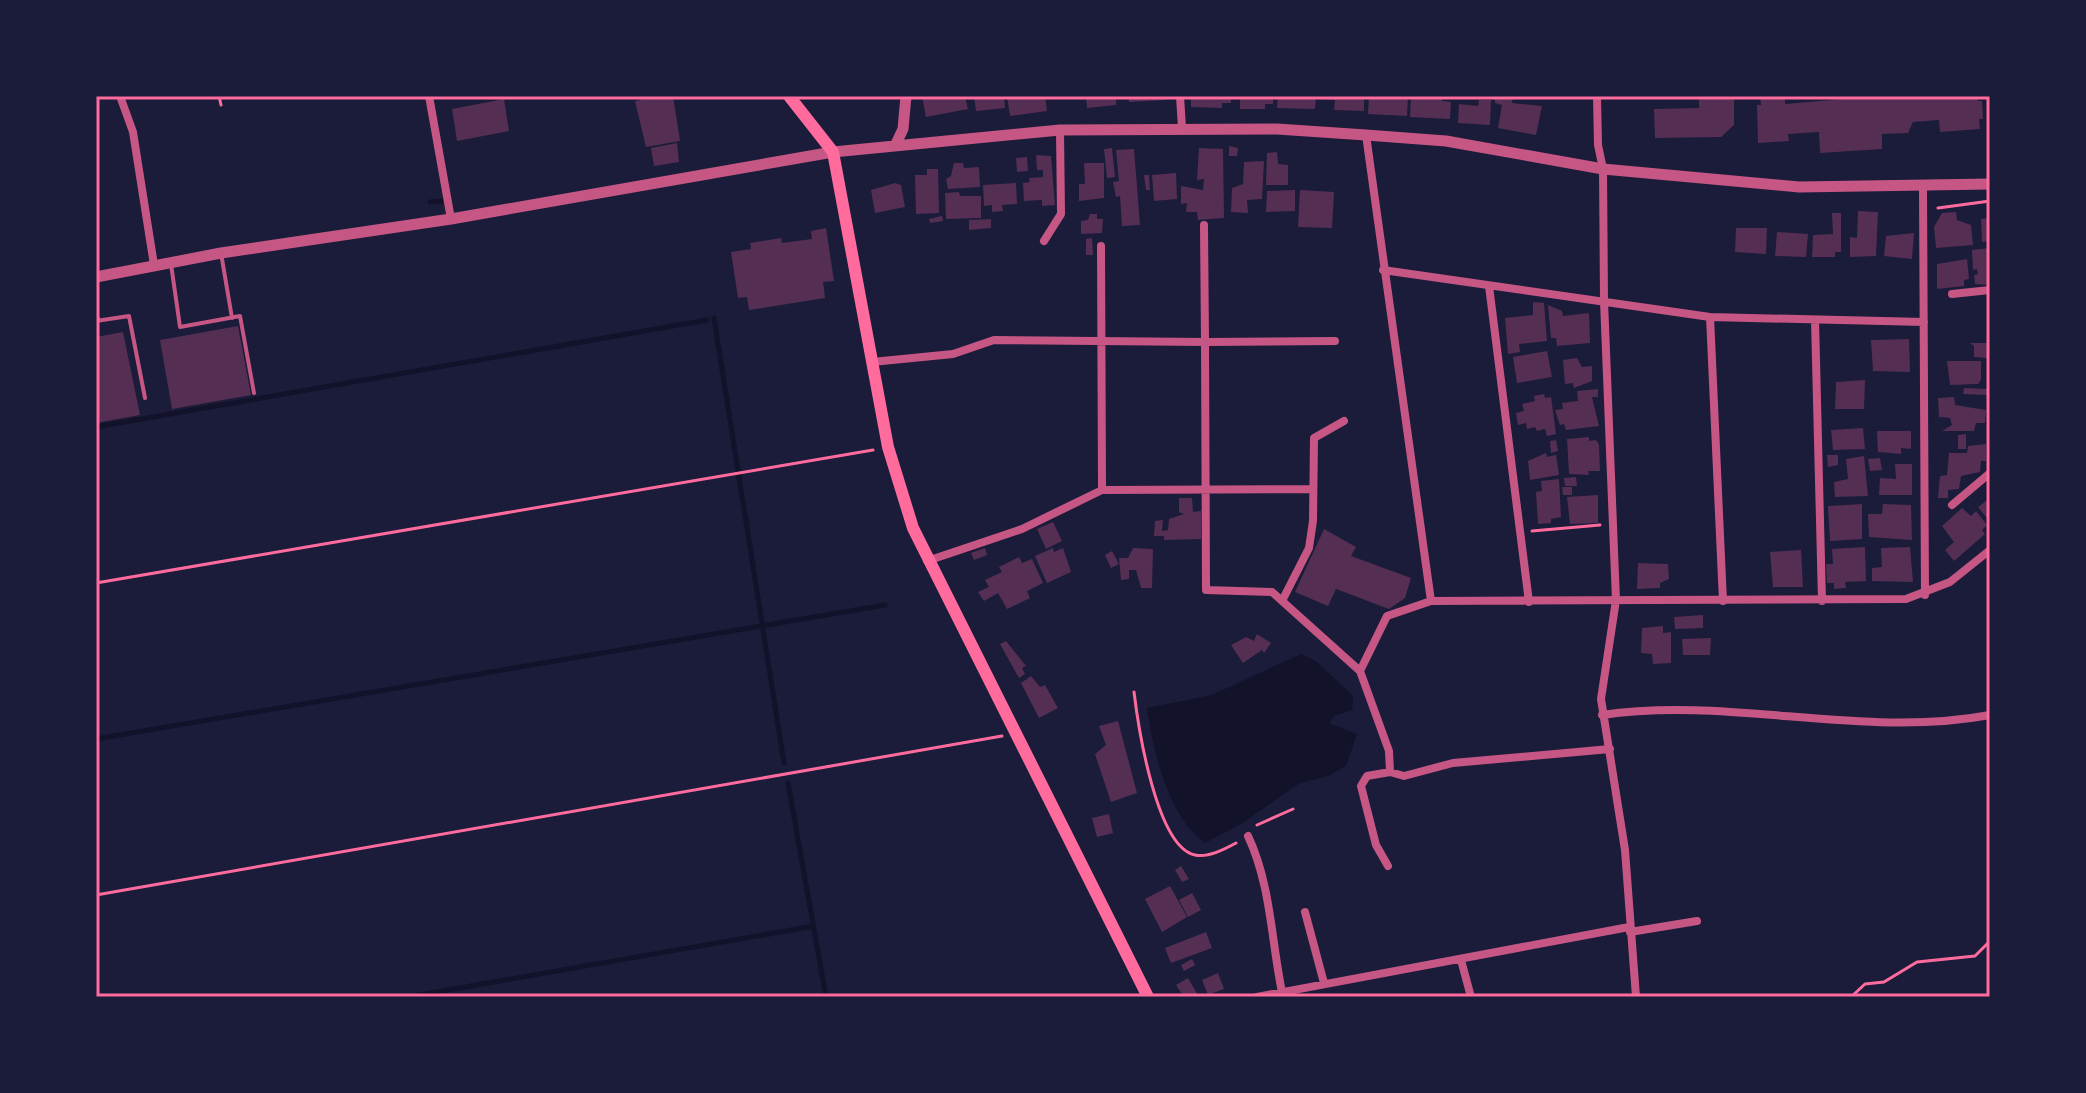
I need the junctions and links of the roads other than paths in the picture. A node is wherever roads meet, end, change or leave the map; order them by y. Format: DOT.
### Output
graph roads {
  1 [pos="120,96"];
  2 [pos="429,96"];
  3 [pos="789,96"];
  4 [pos="906,96"];
  5 [pos="1180,96"];
  6 [pos="1597,96"];
  7 [pos="1182,128"];
  8 [pos="1060,130"];
  9 [pos="1366,135"];
  10 [pos="895,146"];
  11 [pos="833,152"];
  12 [pos="1603,169"];
  13 [pos="1990,184"];
  14 [pos="1923,188"];
  15 [pos="450,214"];
  16 [pos="1204,225"];
  17 [pos="1044,241"];
  18 [pos="1101,246"];
  19 [pos="221,253"];
  20 [pos="171,263"];
  21 [pos="154,265"];
  22 [pos="1383,270"];
  23 [pos="96,277"];
  24 [pos="1489,286"];
  25 [pos="1990,290"];
  26 [pos="1952,294"];
  27 [pos="1604,301"];
  28 [pos="96,309"];
  29 [pos="1710,317"];
  30 [pos="232,318"];
  31 [pos="1815,320"];
  32 [pos="97,321"];
  33 [pos="1924,322"];
  34 [pos="1101,341"];
  35 [pos="1335,341"];
  36 [pos="1205,342"];
  37 [pos="872,362"];
  38 [pos="254,393"];
  39 [pos="145,398"];
  40 [pos="1344,421"];
  41 [pos="1990,473"];
  42 [pos="1313,489"];
  43 [pos="1102,490"];
  44 [pos="1206,490"];
  45 [pos="1952,505"];
  46 [pos="1990,550"];
  47 [pos="927,561"];
  48 [pos="1925,595"];
  49 [pos="1283,599"];
  50 [pos="1616,600"];
  51 [pos="1431,601"];
  52 [pos="1723,601"];
  53 [pos="1822,601"];
  54 [pos="1529,602"];
  55 [pos="1360,671"];
  56 [pos="1602,715"];
  57 [pos="1990,715"];
  58 [pos="1610,749"];
  59 [pos="1390,772"];
  60 [pos="1248,836"];
  61 [pos="1388,866"];
  62 [pos="1305,912"];
  63 [pos="1697,921"];
  64 [pos="1630,930"];
  65 [pos="1461,960"];
  66 [pos="1321,985"];
  67 [pos="1282,992"];
  68 [pos="1148,997"];
  69 [pos="1257,997"];
  70 [pos="1323,997"];
  71 [pos="1471,997"];
  72 [pos="1636,997"];
  1 -- 21 [label="street"];
  2 -- 15 [label="street"];
  3 -- 11 [label="main road"];
  4 -- 10 [label="street"];
  5 -- 7 [label="street"];
  6 -- 12 [label="street"];
  7 -- 8 [label="street"];
  7 -- 9 [label="street"];
  8 -- 10 [label="street"];
  8 -- 17 [label="street"];
  9 -- 12 [label="street"];
  9 -- 22 [label="street"];
  10 -- 11 [label="street"];
  11 -- 15 [label="street"];
  11 -- 37 [label="main road"];
  12 -- 14 [label="street"];
  12 -- 27 [label="street"];
  13 -- 14 [label="street"];
  14 -- 33 [label="street"];
  15 -- 19 [label="street"];
  16 -- 36 [label="street"];
  18 -- 34 [label="street"];
  19 -- 20 [label="street"];
  19 -- 30 [label="lane"];
  20 -- 21 [label="street"];
  20 -- 30 [label="lane"];
  21 -- 23 [label="street"];
  22 -- 24 [label="street"];
  22 -- 51 [label="street"];
  24 -- 27 [label="street"];
  24 -- 54 [label="street"];
  25 -- 26 [label="street"];
  27 -- 29 [label="street"];
  27 -- 50 [label="street"];
  28 -- 32 [label="lane"];
  29 -- 31 [label="street"];
  29 -- 52 [label="street"];
  30 -- 38 [label="lane"];
  31 -- 33 [label="street"];
  31 -- 53 [label="street"];
  32 -- 39 [label="lane"];
  33 -- 48 [label="street"];
  34 -- 36 [label="street"];
  34 -- 37 [label="street"];
  34 -- 43 [label="street"];
  35 -- 36 [label="street"];
  36 -- 44 [label="street"];
  37 -- 47 [label="main road"];
  40 -- 42 [label="street"];
  41 -- 45 [label="street"];
  42 -- 44 [label="street"];
  42 -- 49 [label="street"];
  43 -- 44 [label="street"];
  43 -- 47 [label="street"];
  44 -- 49 [label="street"];
  46 -- 48 [label="street"];
  47 -- 68 [label="main road"];
  48 -- 53 [label="street"];
  49 -- 55 [label="street"];
  50 -- 52 [label="street"];
  50 -- 54 [label="street"];
  50 -- 56 [label="street"];
  51 -- 54 [label="street"];
  51 -- 55 [label="street"];
  52 -- 53 [label="street"];
  55 -- 59 [label="street"];
  56 -- 57 [label="street"];
  56 -- 58 [label="street"];
  58 -- 59 [label="street"];
  58 -- 64 [label="street"];
  59 -- 61 [label="street"];
  60 -- 67 [label="street"];
  62 -- 66 [label="street"];
  63 -- 64 [label="street"];
  64 -- 65 [label="street"];
  64 -- 72 [label="street"];
  65 -- 66 [label="street"];
  65 -- 71 [label="street"];
  66 -- 67 [label="street"];
  66 -- 70 [label="street"];
  67 -- 69 [label="street"];
}
